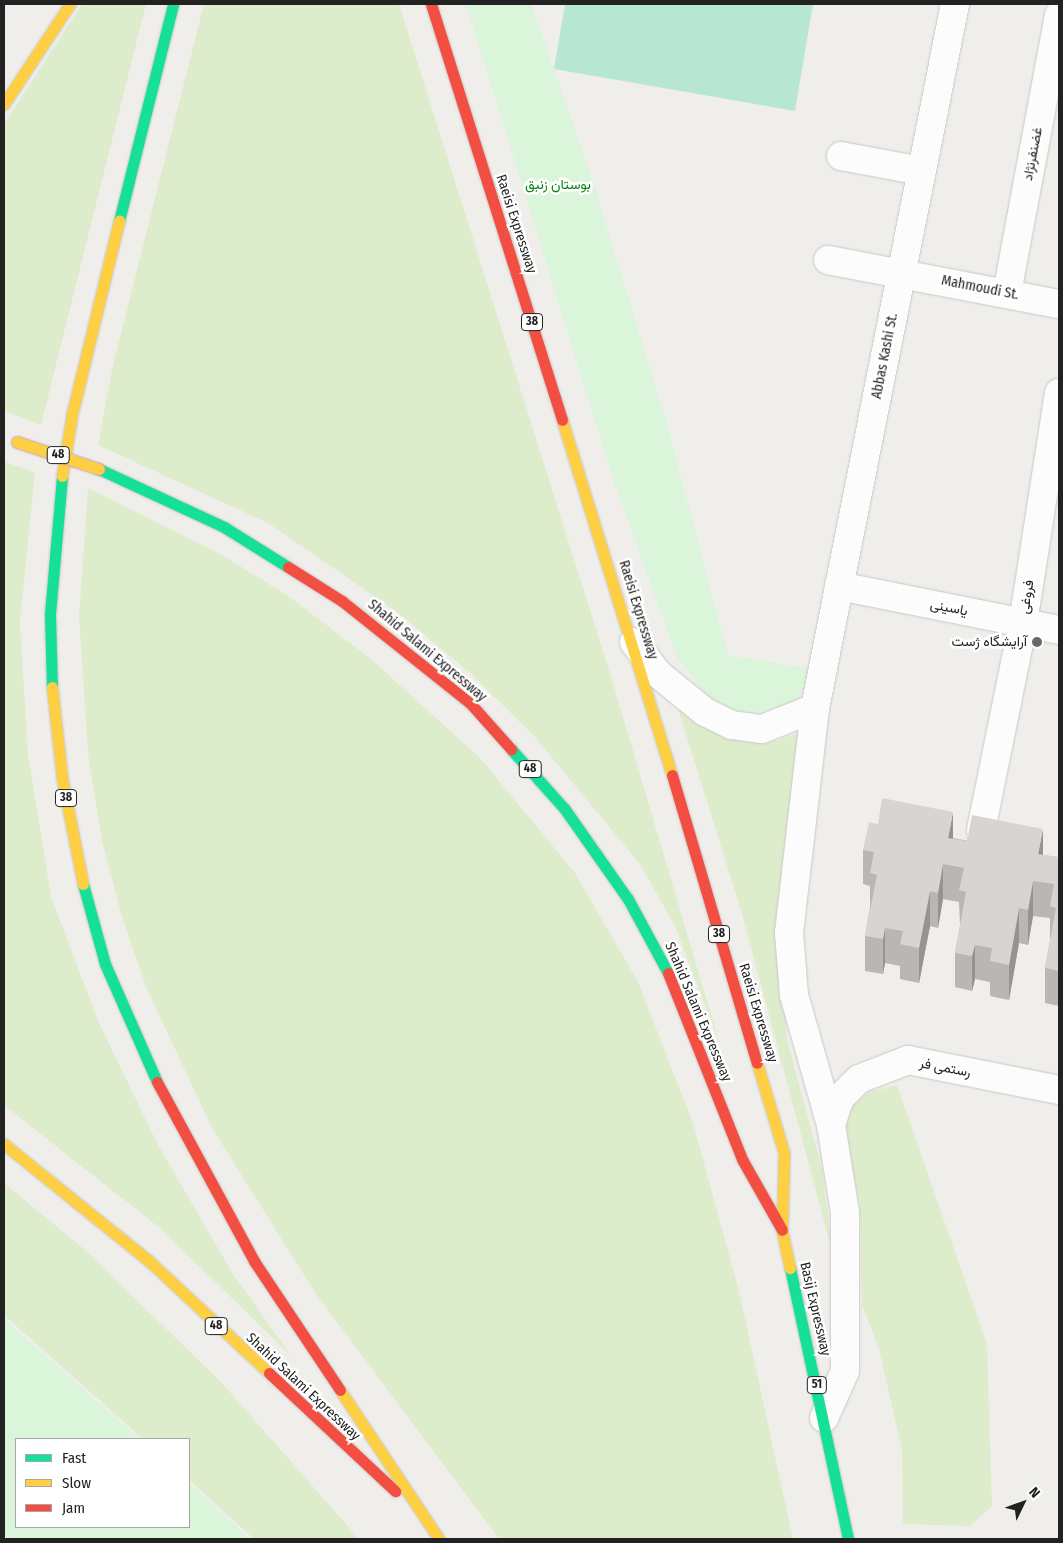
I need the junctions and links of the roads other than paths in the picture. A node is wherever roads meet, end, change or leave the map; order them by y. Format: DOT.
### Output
graph roads {
  1 [pos="70,4"];
  2 [pos="173,4"];
  3 [pos="431,4"];
  4 [pos="956,4"];
  5 [pos="1059,14"];
  6 [pos="4,104"];
  7 [pos="841,156"];
  8 [pos="922,170"];
  9 [pos="828,260"];
  10 [pos="902,272"];
  11 [pos="1007,293"];
  12 [pos="1059,304"];
  13 [pos="1059,393"];
  14 [pos="4,438"];
  15 [pos="839,586"];
  16 [pos="1023,623"];
  17 [pos="1059,630"];
  18 [pos="632,640"];
  19 [pos="815,708"];
  20 [pos="981,830"];
  21 [pos="1059,1090"];
  22 [pos="831,1125"];
  23 [pos="4,1144"];
  24 [pos="782,1231"];
  25 [pos="824,1418"];
  26 [pos="423,1515"];
  27 [pos="439,1539"];
  28 [pos="848,1539"];
  1 -- 6 [label="highway"];
  2 -- 26 [label="highway, 38"];
  3 -- 18 [label="highway, Raeisi Expressway / 38"];
  4 -- 8 [label="street, Abbas Kashi St."];
  5 -- 11 [label="street, غضنفرنژاد"];
  7 -- 8 [label="street"];
  8 -- 10 [label="street, Abbas Kashi St."];
  9 -- 10 [label="street, Mahmoudi St."];
  10 -- 11 [label="street, Mahmoudi St."];
  10 -- 15 [label="street, Abbas Kashi St."];
  11 -- 12 [label="street, Mahmoudi St."];
  13 -- 16 [label="street, فروغی"];
  14 -- 24 [label="highway, Shahid Salami Expressway / 48, bridge"];
  15 -- 16 [label="street, یاسینی"];
  15 -- 19 [label="street, Abbas Kashi St."];
  16 -- 17 [label="street, یاسینی"];
  16 -- 20 [label="street, فروغی"];
  18 -- 19 [label="street"];
  18 -- 24 [label="highway, Raeisi Expressway / 38"];
  19 -- 22 [label="street, Abbas Kashi St."];
  21 -- 22 [label="street, رستمی فر"];
  22 -- 25 [label="street, Abbas Kashi St."];
  23 -- 26 [label="highway, Shahid Salami Expressway / 48"];
  24 -- 25 [label="highway, Basij Expressway / 51"];
  25 -- 28 [label="highway, Basij Expressway / 51"];
  26 -- 27 [label="highway"];
}
